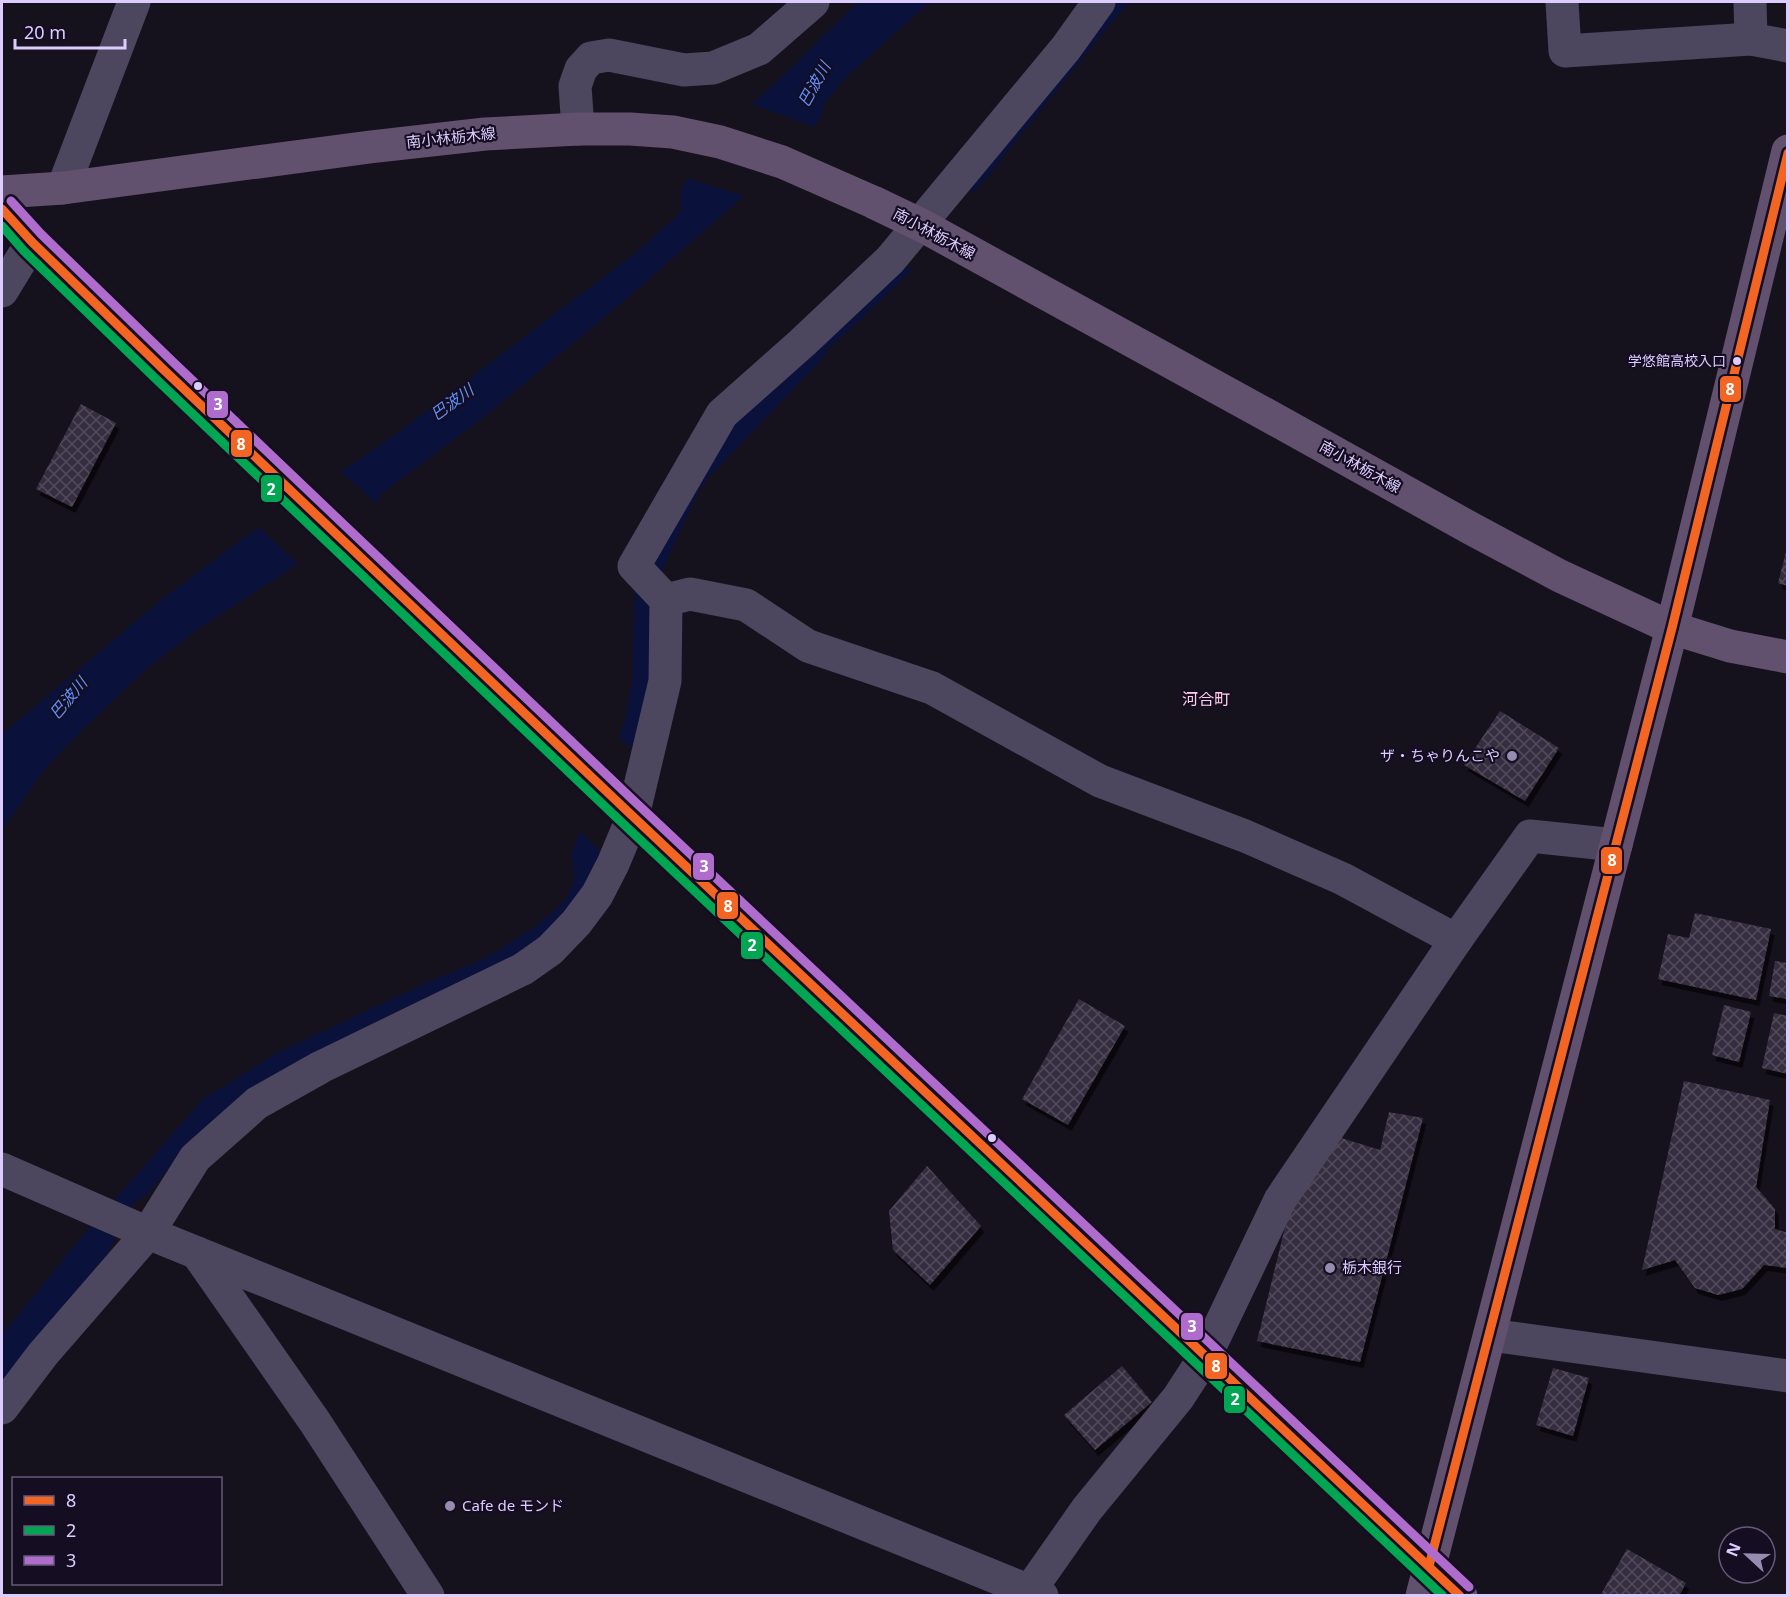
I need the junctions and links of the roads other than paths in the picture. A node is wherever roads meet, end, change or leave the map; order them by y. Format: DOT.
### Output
graph roads {
  1 [pos="134,2"];
  2 [pos="813,2"];
  3 [pos="1099,2"];
  4 [pos="1562,2"];
  5 [pos="1750,2"];
  6 [pos="1751,39"];
  7 [pos="1788,46"];
  8 [pos="578,129"];
  9 [pos="1788,151"];
  10 [pos="63,188"];
  11 [pos="2,192"];
  12 [pos="2,208"];
  13 [pos="929,230"];
  14 [pos="32,242"];
  15 [pos="2,291"];
  16 [pos="666,600"];
  17 [pos="1672,628"];
  18 [pos="1788,657"];
  19 [pos="628,812"];
  20 [pos="1616,845"];
  21 [pos="1456,940"];
  22 [pos="2,1169"];
  23 [pos="138,1228"];
  24 [pos="198,1253"];
  25 [pos="1490,1335"];
  26 [pos="1206,1355"];
  27 [pos="1788,1376"];
  28 [pos="2,1408"];
  29 [pos="1425,1581"];
  30 [pos="1033,1594"];
  31 [pos="428,1596"];
  32 [pos="1461,1596"];
  1 -- 10 [label="street"];
  2 -- 8 [label="street"];
  3 -- 13 [label="street"];
  4 -- 6 [label="street"];
  5 -- 6 [label="street"];
  6 -- 7 [label="street"];
  8 -- 10 [label="main road, 南小林栃木線"];
  8 -- 13 [label="main road, 南小林栃木線"];
  9 -- 17 [label="main road"];
  10 -- 11 [label="main road, 南小林栃木線"];
  12 -- 14 [label="main road"];
  13 -- 16 [label="street"];
  13 -- 17 [label="main road, 南小林栃木線"];
  14 -- 15 [label="street"];
  14 -- 19 [label="main road"];
  16 -- 19 [label="street"];
  16 -- 21 [label="street"];
  17 -- 18 [label="main road, 南小林栃木線"];
  17 -- 20 [label="main road"];
  19 -- 23 [label="street"];
  19 -- 26 [label="main road"];
  20 -- 21 [label="street"];
  20 -- 25 [label="main road"];
  21 -- 26 [label="street"];
  22 -- 23 [label="street"];
  23 -- 24 [label="street"];
  23 -- 28 [label="street"];
  24 -- 30 [label="street"];
  24 -- 31 [label="street"];
  25 -- 27 [label="street"];
  25 -- 29 [label="main road"];
  26 -- 29 [label="main road"];
  26 -- 30 [label="street"];
  29 -- 32 [label="main road"];
}
